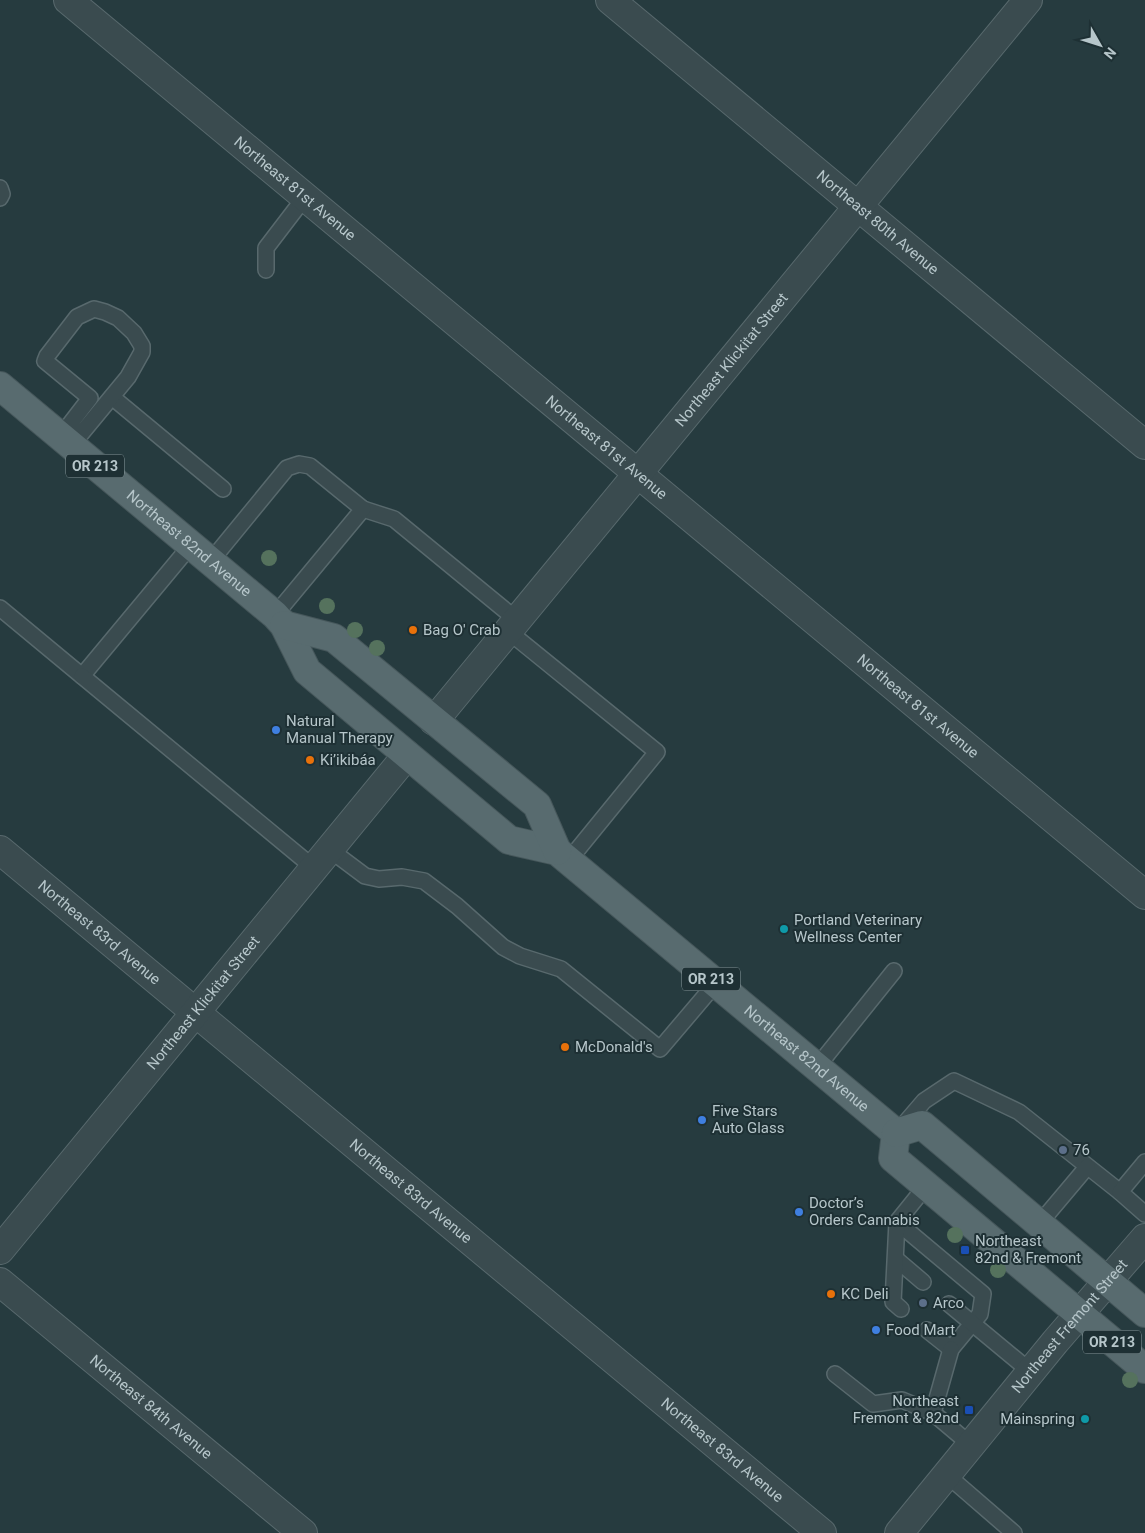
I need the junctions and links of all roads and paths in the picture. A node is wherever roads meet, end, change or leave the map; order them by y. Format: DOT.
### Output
graph roads {
  1 [pos="68,0"];
  2 [pos="610,0"];
  3 [pos="1028,0"];
  4 [pos="0,188"];
  5 [pos="305,197"];
  6 [pos="0,198"];
  7 [pos="858,206"];
  8 [pos="266,270"];
  9 [pos="0,386"];
  10 [pos="112,397"];
  11 [pos="66,441"];
  12 [pos="1145,445"];
  13 [pos="637,474"];
  14 [pos="223,489"];
  15 [pos="364,509"];
  16 [pos="200,553"];
  17 [pos="0,608"];
  18 [pos="279,620"];
  19 [pos="512,625"];
  20 [pos="82,676"];
  21 [pos="434,721"];
  22 [pos="407,755"];
  23 [pos="0,850"];
  24 [pos="563,856"];
  25 [pos="322,858"];
  26 [pos="1145,895"];
  27 [pos="894,971"];
  28 [pos="716,983"];
  29 [pos="196,1013"];
  30 [pos="817,1067"];
  31 [pos="896,1133"];
  32 [pos="1145,1162"];
  33 [pos="1087,1167"];
  34 [pos="926,1186"];
  35 [pos="1120,1192"];
  36 [pos="1145,1214"];
  37 [pos="897,1222"];
  38 [pos="1039,1224"];
  39 [pos="1143,1245"];
  40 [pos="0,1250"];
  41 [pos="896,1259"];
  42 [pos="0,1282"];
  43 [pos="923,1282"];
  44 [pos="1108,1282"];
  45 [pos="949,1304"];
  46 [pos="901,1309"];
  47 [pos="1145,1313"];
  48 [pos="1079,1314"];
  49 [pos="972,1324"];
  50 [pos="927,1330"];
  51 [pos="951,1350"];
  52 [pos="1145,1369"];
  53 [pos="1031,1372"];
  54 [pos="835,1374"];
  55 [pos="933,1413"];
  56 [pos="971,1445"];
  57 [pos="946,1475"];
  58 [pos="303,1533"];
  59 [pos="822,1533"];
  60 [pos="899,1533"];
  61 [pos="1014,1533"];
  1 -- 5 [label="street, Northeast 81st Avenue"];
  2 -- 7 [label="street, Northeast 80th Avenue"];
  3 -- 7 [label="street, Northeast Klickitat Street"];
  4 -- 6 [label="lane"];
  5 -- 8 [label="lane"];
  5 -- 13 [label="street, Northeast 81st Avenue"];
  7 -- 12 [label="street, Northeast 80th Avenue"];
  7 -- 13 [label="street, Northeast Klickitat Street"];
  9 -- 11 [label="main road, Northeast 82nd Avenue / OR 213"];
  10 -- 11 [label="lane"];
  10 -- 11 [label="lane"];
  10 -- 14 [label="lane"];
  11 -- 16 [label="main road, Northeast 82nd Avenue / OR 213"];
  13 -- 19 [label="street, Northeast Klickitat Street"];
  13 -- 26 [label="street, Northeast 81st Avenue"];
  15 -- 16 [label="lane"];
  15 -- 18 [label="lane"];
  15 -- 19 [label="lane"];
  16 -- 18 [label="main road, Northeast 82nd Avenue / OR 213"];
  16 -- 20 [label="lane"];
  17 -- 20 [label="lane"];
  18 -- 21 [label="main road, Northeast 82nd Avenue / OR 213"];
  18 -- 22 [label="main road, Northeast 82nd Avenue / OR 213"];
  19 -- 21 [label="street, Northeast Klickitat Street"];
  19 -- 24 [label="lane"];
  20 -- 25 [label="lane"];
  21 -- 24 [label="main road, Northeast 82nd Avenue / OR 213"];
  22 -- 24 [label="main road, Northeast 82nd Avenue / OR 213"];
  22 -- 25 [label="street, Northeast Klickitat Street"];
  23 -- 29 [label="street, Northeast 83rd Avenue"];
  24 -- 28 [label="main road, Northeast 82nd Avenue / OR 213"];
  25 -- 28 [label="lane"];
  25 -- 29 [label="street, Northeast Klickitat Street"];
  27 -- 30 [label="lane"];
  28 -- 30 [label="main road, Northeast 82nd Avenue / OR 213"];
  29 -- 40 [label="street, Northeast Klickitat Street"];
  29 -- 59 [label="street, Northeast 83rd Avenue"];
  30 -- 31 [label="main road, Northeast 82nd Avenue / OR 213"];
  31 -- 33 [label="lane"];
  31 -- 34 [label="main road, OR 213"];
  31 -- 38 [label="main road, OR 213"];
  32 -- 35 [label="lane"];
  33 -- 35 [label="lane"];
  33 -- 38 [label="lane"];
  34 -- 37 [label="lane"];
  34 -- 48 [label="main road, OR 213"];
  35 -- 36 [label="lane"];
  37 -- 41 [label="lane"];
  37 -- 49 [label="lane"];
  38 -- 44 [label="main road, OR 213"];
  39 -- 44 [label="street, Northeast Fremont Street"];
  41 -- 43 [label="lane"];
  41 -- 46 [label="lane"];
  42 -- 58 [label="street, Northeast 84th Avenue"];
  44 -- 47 [label="main road, OR 213"];
  44 -- 48 [label="street, Northeast Fremont Street"];
  45 -- 49 [label="lane"];
  48 -- 52 [label="main road, OR 213"];
  48 -- 53 [label="street, Northeast Fremont Street"];
  49 -- 51 [label="lane"];
  49 -- 53 [label="lane"];
  50 -- 51 [label="lane"];
  51 -- 55 [label="lane"];
  53 -- 56 [label="street, Northeast Fremont Street"];
  54 -- 55 [label="lane"];
  55 -- 56 [label="lane"];
  56 -- 57 [label="street, Northeast Fremont Street"];
  57 -- 60 [label="street, Northeast Fremont Street"];
  57 -- 61 [label="lane"];
}
